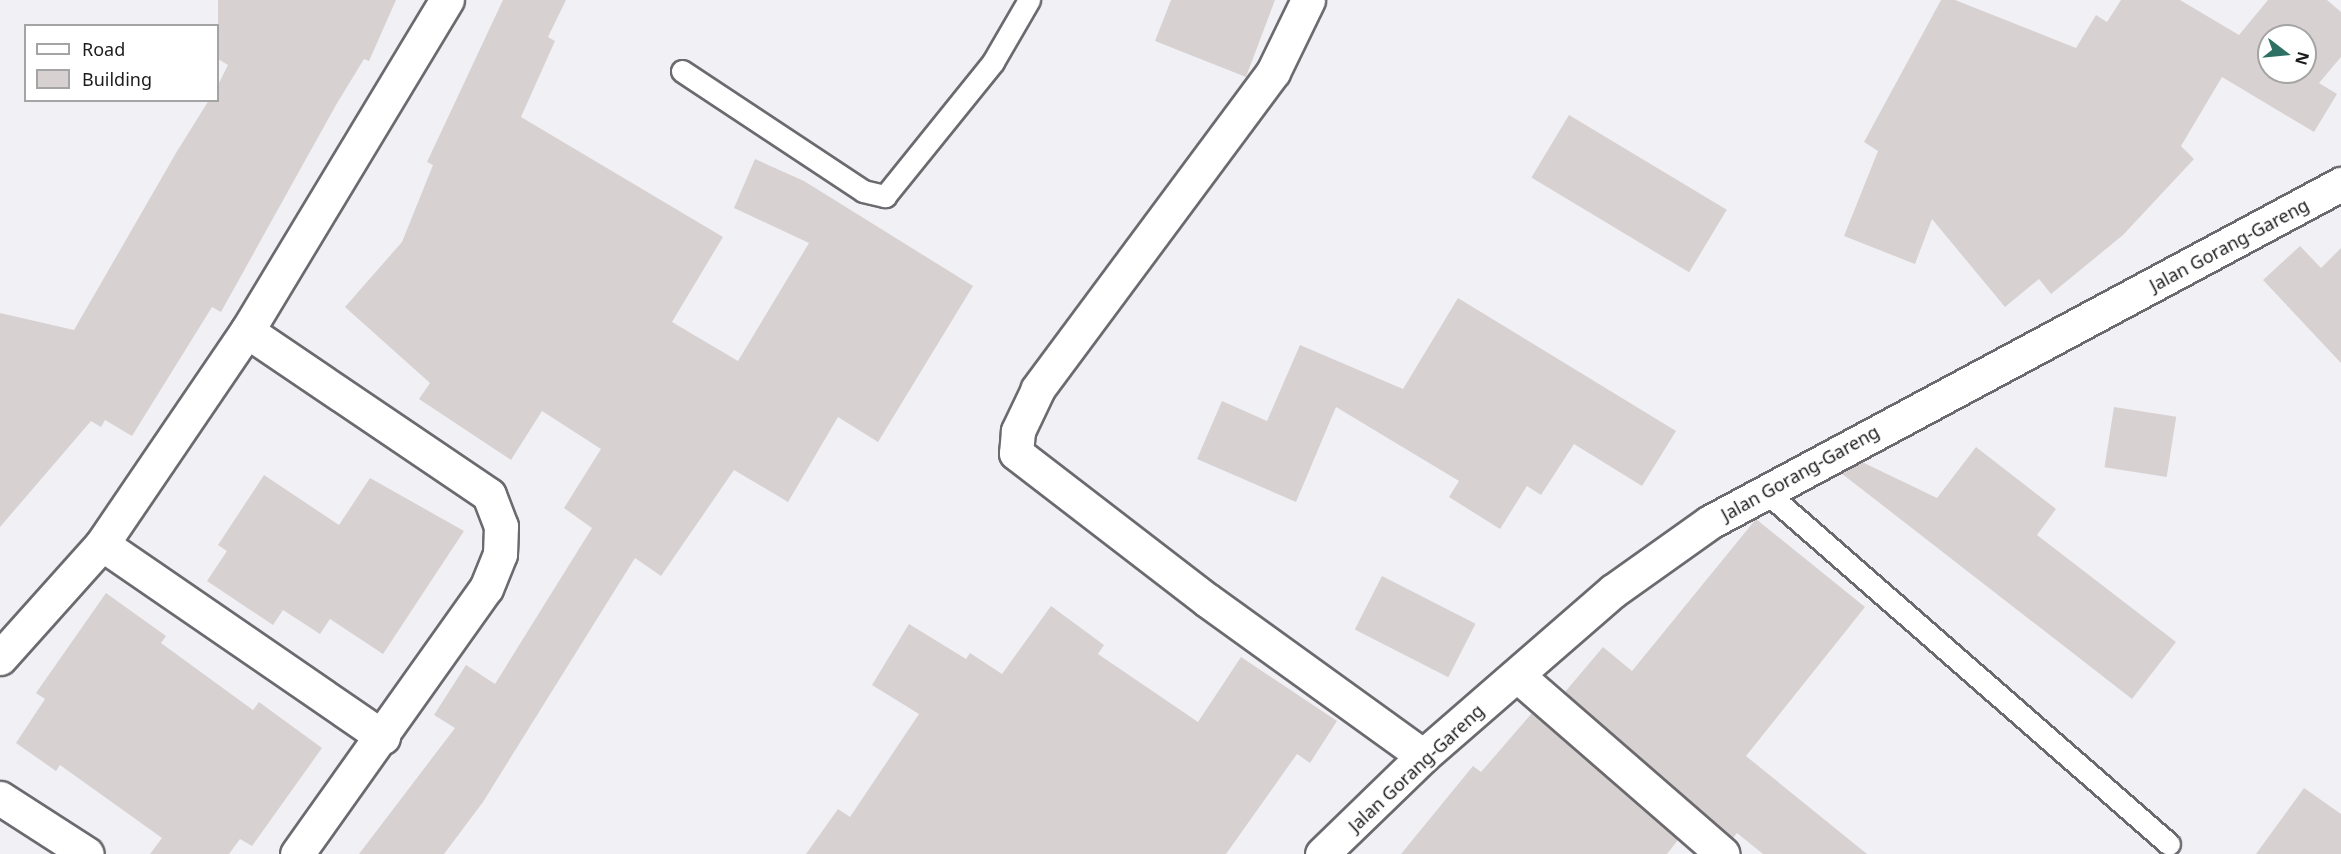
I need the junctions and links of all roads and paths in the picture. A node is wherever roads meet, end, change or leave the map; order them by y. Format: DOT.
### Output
graph roads {
  1 [pos="447,0"];
  2 [pos="1029,0"];
  3 [pos="1308,0"];
  4 [pos="682,71"];
  5 [pos="2341,184"];
  6 [pos="247,331"];
  7 [pos="1766,492"];
  8 [pos="102,544"];
  9 [pos="0,658"];
  10 [pos="1518,676"];
  11 [pos="383,737"];
  12 [pos="1424,756"];
  13 [pos="0,798"];
  14 [pos="2169,844"];
  15 [pos="87,854"];
  16 [pos="297,854"];
  17 [pos="1322,854"];
  18 [pos="1723,854"];
  1 -- 6 [label="street"];
  2 -- 4 [label="lane"];
  3 -- 12 [label="street"];
  5 -- 7 [label="street, Jalan Gorang-Gareng"];
  6 -- 8 [label="street"];
  6 -- 11 [label="street"];
  7 -- 10 [label="street, Jalan Gorang-Gareng"];
  7 -- 14 [label="lane"];
  8 -- 9 [label="street"];
  8 -- 11 [label="street"];
  10 -- 12 [label="street, Jalan Gorang-Gareng"];
  10 -- 18 [label="street"];
  11 -- 16 [label="street"];
  12 -- 17 [label="street, Jalan Gorang-Gareng"];
  13 -- 15 [label="street"];
}
